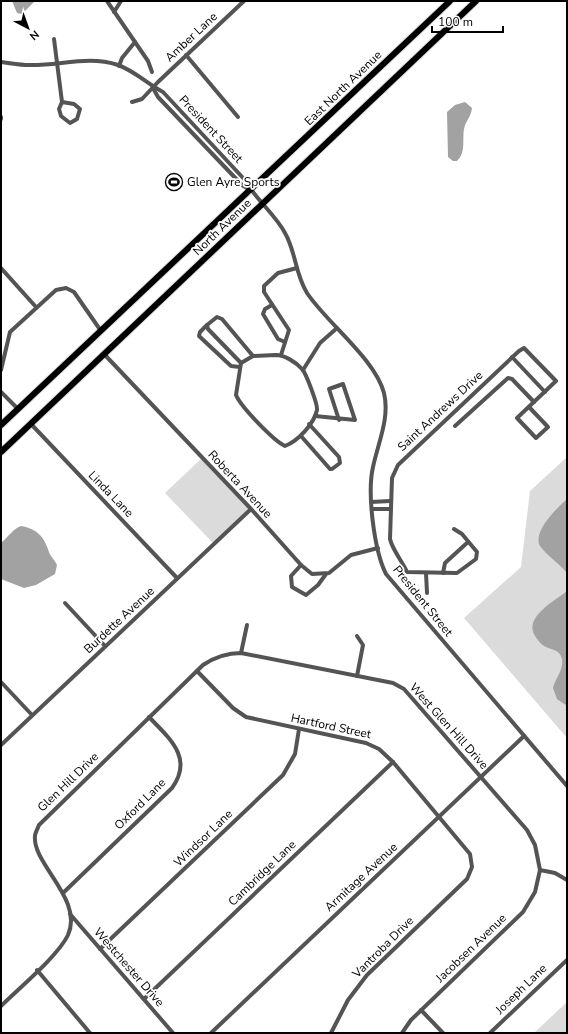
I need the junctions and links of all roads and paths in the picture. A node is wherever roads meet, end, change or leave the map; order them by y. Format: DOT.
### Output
graph roads {
  1 [pos="107,1"];
  2 [pos="121,1"];
  3 [pos="244,1"];
  4 [pos="450,1"];
  5 [pos="476,1"];
  6 [pos="114,12"];
  7 [pos="54,39"];
  8 [pos="135,42"];
  9 [pos="186,55"];
  10 [pos="1,62"];
  11 [pos="57,62"];
  12 [pos="119,66"];
  13 [pos="152,72"];
  14 [pos="153,87"];
  15 [pos="62,102"];
  16 [pos="132,102"];
  17 [pos="238,117"];
  18 [pos="250,190"];
  19 [pos="262,204"];
  20 [pos="1,268"];
  21 [pos="297,268"];
  22 [pos="272,305"];
  23 [pos="36,307"];
  24 [pos="207,325"];
  25 [pos="337,328"];
  26 [pos="101,331"];
  27 [pos="285,342"];
  28 [pos="104,354"];
  29 [pos="281,355"];
  30 [pos="254,356"];
  31 [pos="512,357"];
  32 [pos="241,365"];
  33 [pos="1,370"];
  34 [pos="303,370"];
  35 [pos="1,392"];
  36 [pos="545,392"];
  37 [pos="534,402"];
  38 [pos="529,407"];
  39 [pos="18,409"];
  40 [pos="315,416"];
  41 [pos="339,420"];
  42 [pos="31,424"];
  43 [pos="309,424"];
  44 [pos="1,425"];
  45 [pos="455,426"];
  46 [pos="301,436"];
  47 [pos="1,452"];
  48 [pos="390,501"];
  49 [pos="371,502"];
  50 [pos="251,509"];
  51 [pos="372,509"];
  52 [pos="390,509"];
  53 [pos="454,529"];
  54 [pos="468,542"];
  55 [pos="378,548"];
  56 [pos="301,565"];
  57 [pos="426,573"];
  58 [pos="443,573"];
  59 [pos="326,574"];
  60 [pos="178,578"];
  61 [pos="427,593"];
  62 [pos="64,603"];
  63 [pos="247,625"];
  64 [pos="357,636"];
  65 [pos="105,646"];
  66 [pos="241,653"];
  67 [pos="197,671"];
  68 [pos="357,676"];
  69 [pos="1,682"];
  70 [pos="32,715"];
  71 [pos="149,717"];
  72 [pos="299,729"];
  73 [pos="524,736"];
  74 [pos="1,745"];
  75 [pos="393,762"];
  76 [pos="481,777"];
  77 [pos="567,786"];
  78 [pos="440,816"];
  79 [pos="540,870"];
  80 [pos="567,880"];
  81 [pos="462,884"];
  82 [pos="63,893"];
  83 [pos="70,914"];
  84 [pos="100,949"];
  85 [pos="567,960"];
  86 [pos="37,970"];
  87 [pos="144,999"];
  88 [pos="1,1006"];
  89 [pos="421,1010"];
  90 [pos="90,1033"];
  91 [pos="173,1033"];
  92 [pos="211,1033"];
  93 [pos="331,1033"];
  94 [pos="402,1033"];
  95 [pos="443,1033"];
  96 [pos="490,1033"];
  1 -- 6 [label="street"];
  2 -- 6 [label="street"];
  3 -- 9 [label="street, Amber Lane"];
  4 -- 18 [label="main road, East North Avenue"];
  5 -- 19 [label="main road, North Avenue"];
  6 -- 8 [label="street"];
  7 -- 11 [label="street"];
  8 -- 12 [label="street"];
  8 -- 13 [label="street"];
  9 -- 14 [label="street, Amber Lane"];
  9 -- 17 [label="street"];
  10 -- 11 [label="street, President Street"];
  11 -- 12 [label="street, President Street"];
  11 -- 15 [label="street"];
  12 -- 14 [label="street, President Street"];
  14 -- 16 [label="street, Amber Lane"];
  14 -- 18 [label="street, President Street"];
  15 -- 15 [label="street"];
  18 -- 19 [label="street, President Street"];
  18 -- 26 [label="main road, North Avenue"];
  19 -- 21 [label="street, President Street"];
  19 -- 28 [label="main road, North Avenue"];
  20 -- 23 [label="street"];
  21 -- 22 [label="street"];
  21 -- 25 [label="street, President Street"];
  22 -- 27 [label="street"];
  22 -- 27 [label="street"];
  23 -- 26 [label="street"];
  23 -- 33 [label="street"];
  24 -- 30 [label="street"];
  24 -- 32 [label="street"];
  24 -- 32 [label="street"];
  25 -- 34 [label="street"];
  25 -- 49 [label="street, President Street"];
  26 -- 39 [label="main road, North Avenue"];
  27 -- 29 [label="street"];
  28 -- 42 [label="main road, North Avenue"];
  28 -- 50 [label="street, Roberta Avenue"];
  29 -- 30 [label="street"];
  29 -- 34 [label="street"];
  30 -- 32 [label="street"];
  31 -- 36 [label="street"];
  31 -- 36 [label="street, Saint Andrews Drive"];
  31 -- 48 [label="street, Saint Andrews Drive"];
  32 -- 46 [label="street"];
  34 -- 40 [label="street"];
  35 -- 39 [label="street"];
  36 -- 37 [label="street"];
  37 -- 38 [label="street"];
  37 -- 45 [label="street"];
  38 -- 38 [label="street"];
  39 -- 44 [label="main road, North Avenue"];
  40 -- 41 [label="street"];
  40 -- 43 [label="street"];
  41 -- 41 [label="street"];
  42 -- 47 [label="main road, North Avenue"];
  42 -- 60 [label="street, Linda Lane"];
  43 -- 46 [label="street"];
  43 -- 46 [label="street"];
  48 -- 49 [label="street"];
  48 -- 52 [label="street, Saint Andrews Drive"];
  49 -- 51 [label="street, President Street"];
  50 -- 56 [label="street, Roberta Avenue"];
  50 -- 60 [label="street, Burdette Avenue"];
  51 -- 52 [label="street"];
  51 -- 55 [label="street, President Street"];
  52 -- 57 [label="street, Saint Andrews Drive"];
  53 -- 54 [label="street"];
  54 -- 58 [label="street"];
  54 -- 58 [label="street"];
  55 -- 59 [label="street"];
  55 -- 73 [label="street, President Street"];
  56 -- 59 [label="street, Roberta Avenue"];
  56 -- 59 [label="street"];
  57 -- 58 [label="street"];
  57 -- 61 [label="street"];
  60 -- 65 [label="street, Burdette Avenue"];
  62 -- 65 [label="street"];
  63 -- 66 [label="street"];
  64 -- 68 [label="street"];
  65 -- 70 [label="street, Burdette Avenue"];
  66 -- 67 [label="street, Glen Hill Drive"];
  66 -- 68 [label="street, West Glen Hill Drive"];
  67 -- 71 [label="street, Glen Hill Drive"];
  67 -- 72 [label="street, Hartford Street"];
  68 -- 76 [label="street, West Glen Hill Drive"];
  69 -- 70 [label="street"];
  70 -- 74 [label="street, Burdette Avenue"];
  71 -- 82 [label="street, Glen Hill Drive"];
  71 -- 82 [label="street, Oxford Lane"];
  72 -- 75 [label="street, Hartford Street"];
  72 -- 84 [label="street, Windsor Lane"];
  73 -- 76 [label="street, Armitage Avenue"];
  73 -- 77 [label="street, President Street"];
  75 -- 78 [label="street, Hartford Street"];
  75 -- 87 [label="street, Cambridge Lane"];
  76 -- 78 [label="street, Armitage Avenue"];
  76 -- 79 [label="street, West Glen Hill Drive"];
  78 -- 81 [label="street, Hartford Street"];
  78 -- 92 [label="street, Armitage Avenue"];
  79 -- 80 [label="street"];
  79 -- 89 [label="street, Jacobsen Avenue"];
  81 -- 93 [label="street, Vantroba Drive"];
  82 -- 83 [label="street, Glen Hill Drive"];
  83 -- 84 [label="street, Westchester Drive"];
  83 -- 86 [label="street, Glen Hill Drive"];
  84 -- 87 [label="street, Westchester Drive"];
  85 -- 96 [label="street, Joseph Lane"];
  86 -- 88 [label="street, Glen Hill Drive"];
  86 -- 90 [label="street"];
  87 -- 91 [label="street, Westchester Drive"];
  89 -- 94 [label="street, Jacobsen Avenue"];
  89 -- 95 [label="street"];
}
